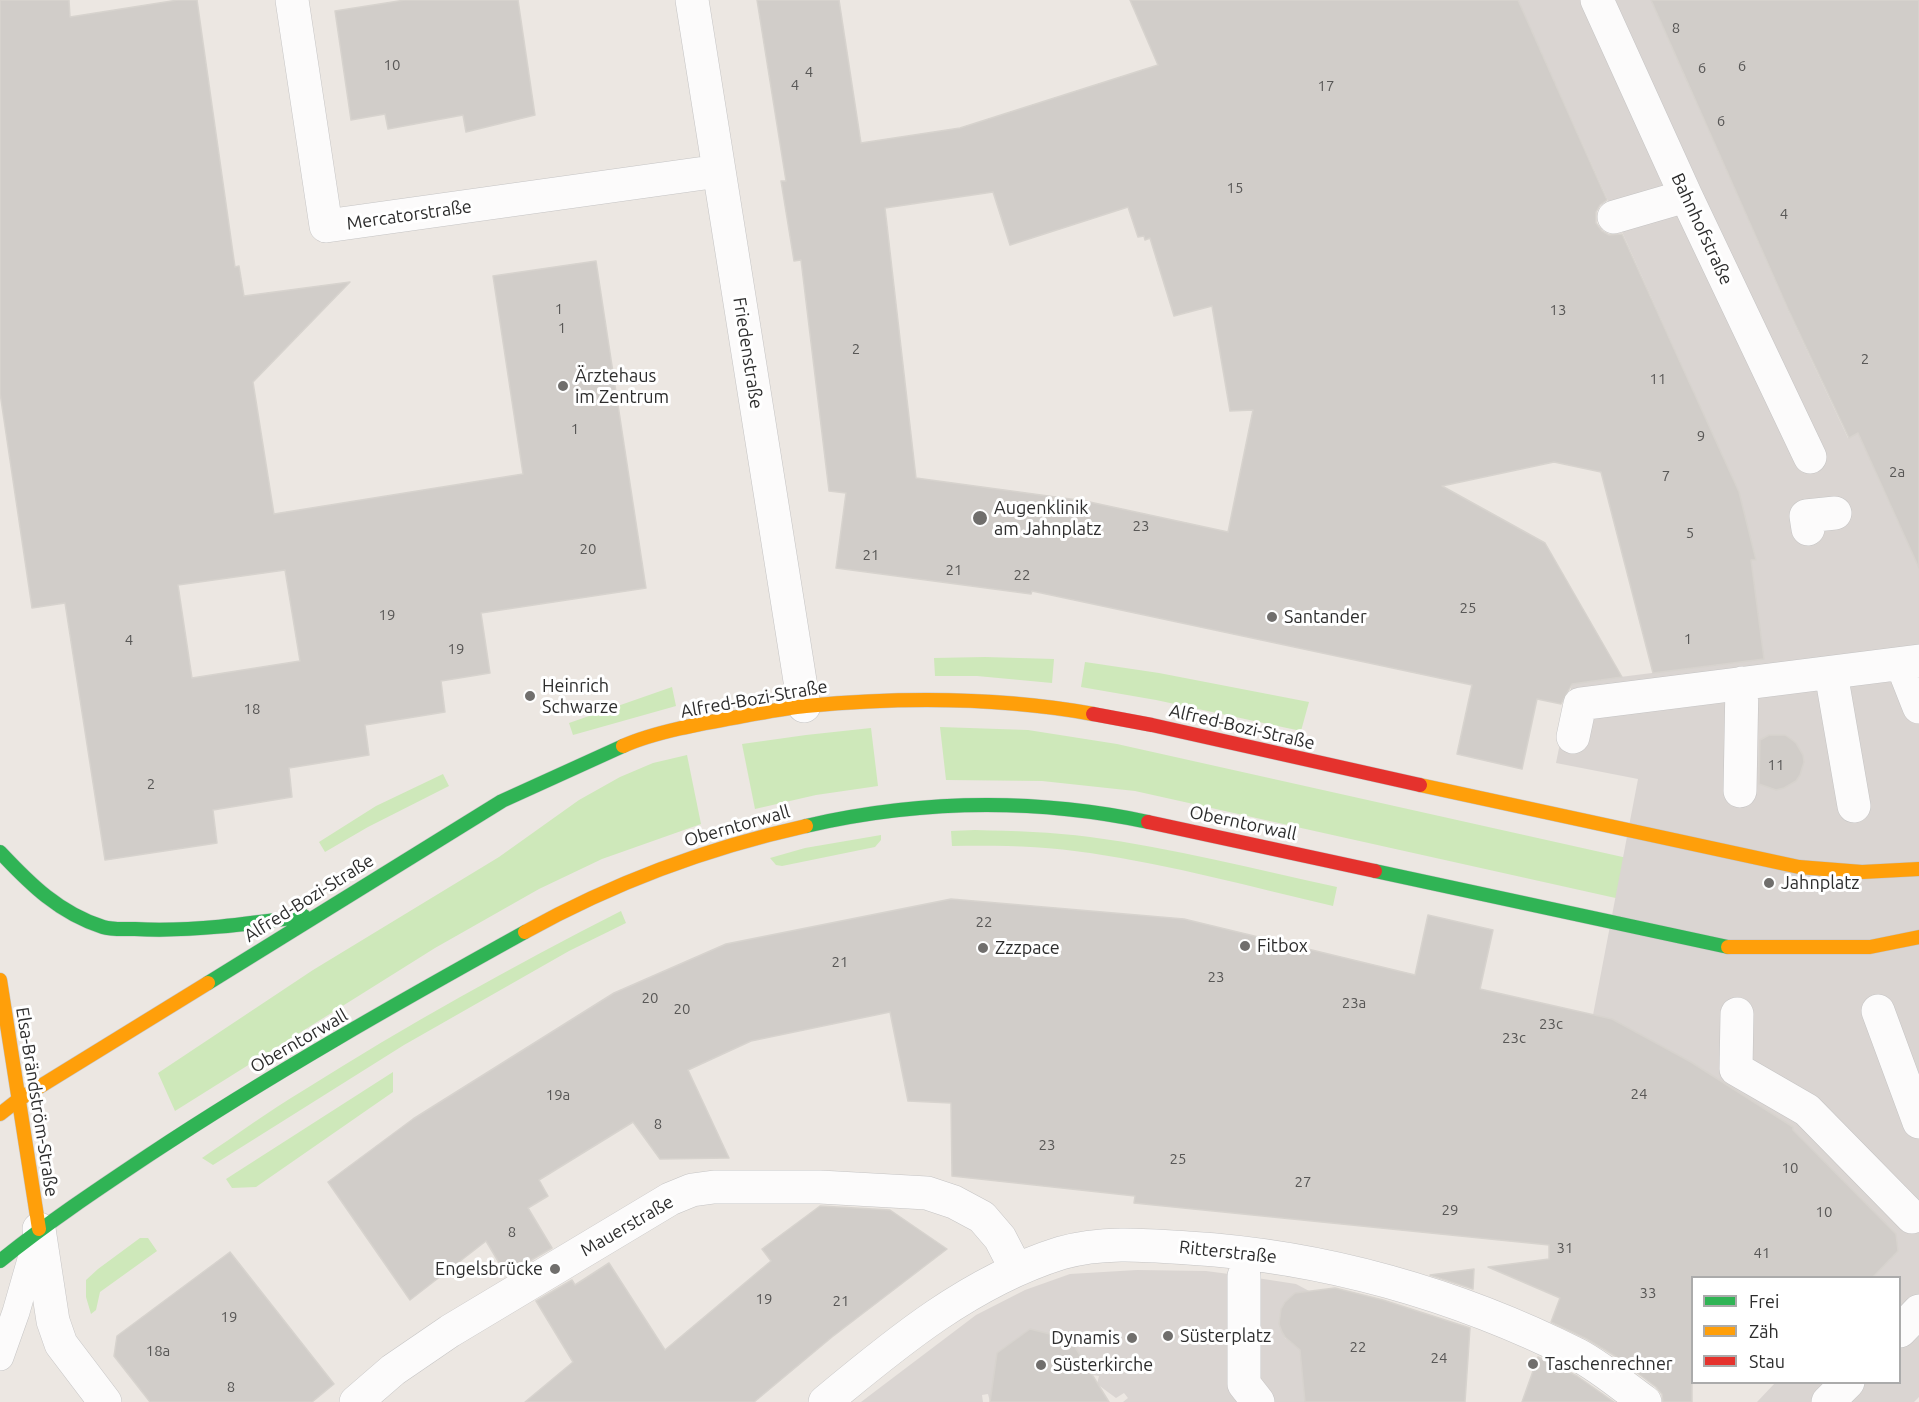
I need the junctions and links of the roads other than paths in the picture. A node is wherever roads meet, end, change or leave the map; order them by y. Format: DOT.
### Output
graph roads {
  1 [pos="292,0"];
  2 [pos="692,0"];
  3 [pos="1597,0"];
  4 [pos="719,171"];
  5 [pos="1686,196"];
  6 [pos="1614,217"];
  7 [pos="1810,457"];
  8 [pos="1910,662"];
  9 [pos="1831,673"];
  10 [pos="1742,683"];
  11 [pos="804,706"];
  12 [pos="1919,707"];
  13 [pos="1573,737"];
  14 [pos="1743,771"];
  15 [pos="1854,806"];
  16 [pos="0,852"];
  17 [pos="1919,869"];
  18 [pos="318,914"];
  19 [pos="1919,937"];
  20 [pos="0,980"];
  21 [pos="1878,1011"];
  22 [pos="1737,1014"];
  23 [pos="18,1100"];
  24 [pos="0,1114"];
  25 [pos="1919,1122"];
  26 [pos="1909,1220"];
  27 [pos="39,1229"];
  28 [pos="0,1261"];
  29 [pos="1016,1269"];
  30 [pos="1244,1276"];
  31 [pos="1919,1311"];
  32 [pos="1901,1329"];
  33 [pos="0,1357"];
  34 [pos="1847,1384"];
  35 [pos="105,1402"];
  36 [pos="356,1402"];
  37 [pos="825,1402"];
  38 [pos="1258,1402"];
  39 [pos="1646,1402"];
  40 [pos="1828,1402"];
  1 -- 4 [label="street, Mercatorstraße"];
  2 -- 4 [label="street, Friedenstraße"];
  3 -- 5 [label="street, Bahnhofstraße"];
  4 -- 11 [label="street, Friedenstraße"];
  5 -- 6 [label="street"];
  5 -- 7 [label="street, Bahnhofstraße"];
  8 -- 9 [label="street"];
  8 -- 12 [label="street"];
  9 -- 10 [label="street"];
  9 -- 15 [label="street"];
  10 -- 13 [label="street"];
  10 -- 14 [label="street"];
  11 -- 17 [label="street, Alfred-Bozi-Straße"];
  11 -- 18 [label="street, Alfred-Bozi-Straße"];
  16 -- 18 [label="street"];
  18 -- 23 [label="street, Alfred-Bozi-Straße"];
  19 -- 27 [label="street, Oberntorwall"];
  20 -- 23 [label="street, Elsa-Brändström-Straße"];
  21 -- 25 [label="street"];
  22 -- 26 [label="street"];
  23 -- 24 [label="street, Alfred-Bozi-Straße"];
  23 -- 27 [label="street, Elsa-Brändström-Straße"];
  27 -- 28 [label="street, Oberntorwall"];
  27 -- 33 [label="lane"];
  27 -- 35 [label="street"];
  29 -- 36 [label="street, Mauerstraße"];
  29 -- 37 [label="street, Ritterstraße"];
  29 -- 39 [label="street, Ritterstraße"];
  30 -- 38 [label="street"];
  31 -- 32 [label="street"];
  34 -- 40 [label="street"];
}
